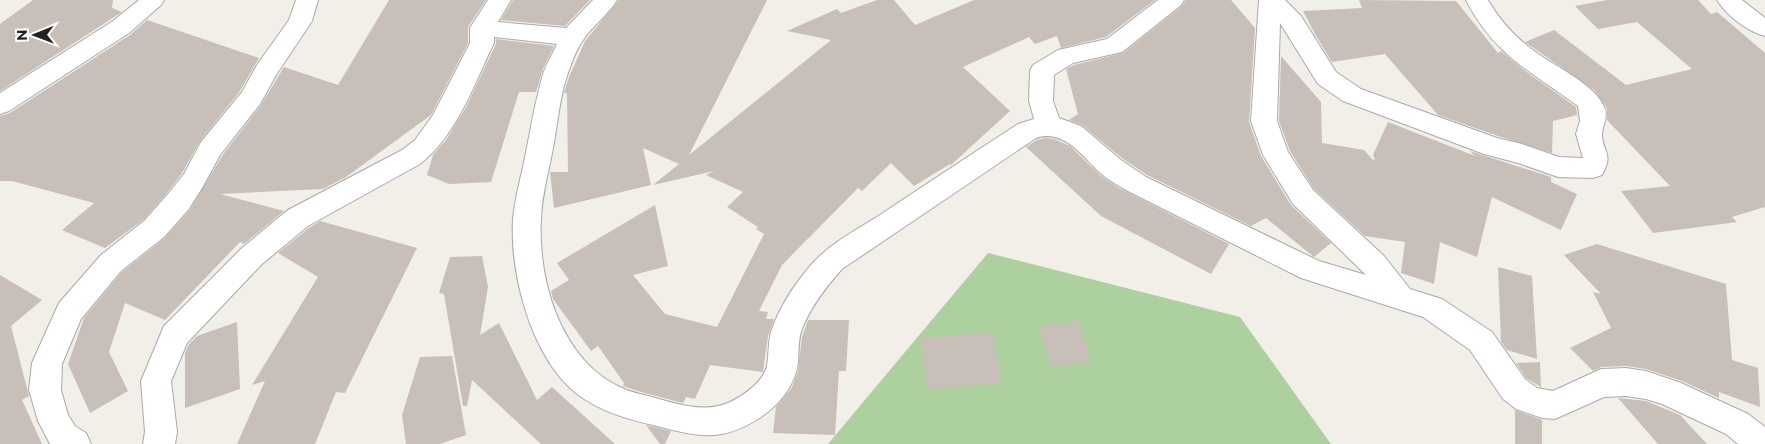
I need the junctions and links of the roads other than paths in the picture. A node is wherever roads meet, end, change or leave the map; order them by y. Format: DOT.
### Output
graph roads {
  1 [pos="153,0"];
  2 [pos="307,0"];
  3 [pos="500,0"];
  4 [pos="606,0"];
  5 [pos="1173,0"];
  6 [pos="1271,0"];
  7 [pos="1477,0"];
  8 [pos="1728,0"];
  9 [pos="482,28"];
  10 [pos="1765,28"];
  11 [pos="572,37"];
  12 [pos="0,105"];
  13 [pos="1049,125"];
  14 [pos="1399,296"];
  15 [pos="75,444"];
  16 [pos="159,444"];
  17 [pos="1762,444"];
  1 -- 12 [label="street"];
  2 -- 15 [label="street"];
  3 -- 9 [label="street"];
  4 -- 11 [label="street"];
  5 -- 13 [label="street"];
  6 -- 7 [label="street"];
  6 -- 14 [label="street"];
  8 -- 10 [label="street"];
  9 -- 11 [label="street"];
  9 -- 16 [label="street"];
  11 -- 13 [label="street"];
  13 -- 14 [label="street"];
  14 -- 17 [label="street"];
}
